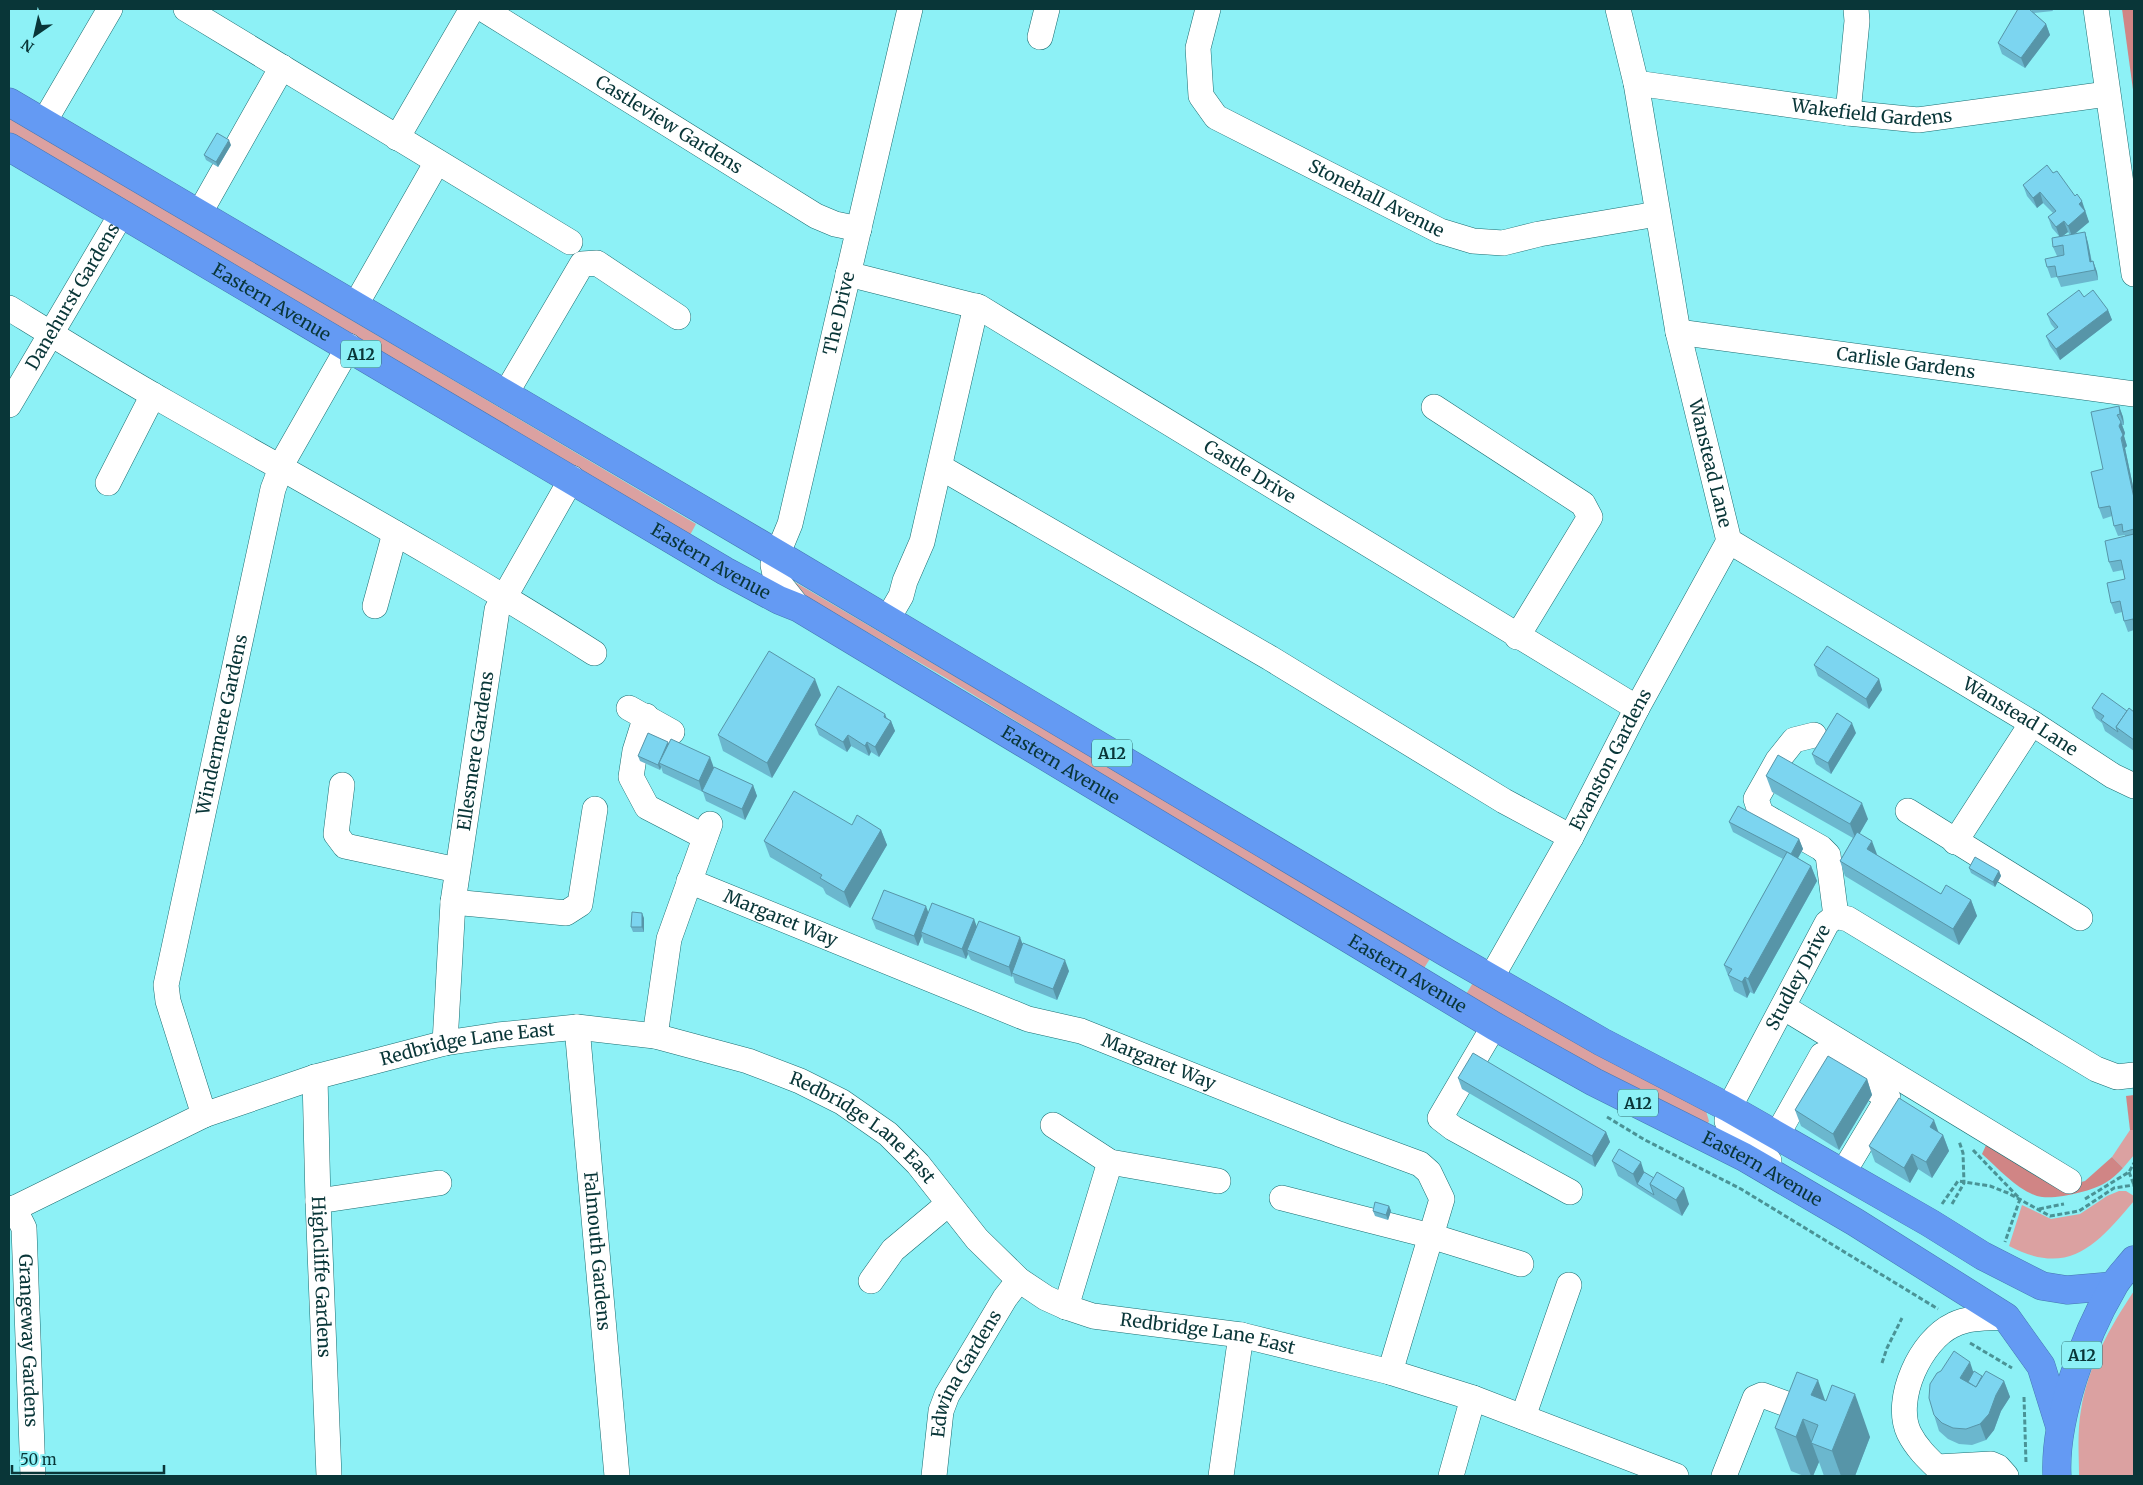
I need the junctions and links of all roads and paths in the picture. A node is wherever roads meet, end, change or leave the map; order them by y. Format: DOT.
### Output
graph roads {
  1 [pos="110,9"];
  2 [pos="186,9"];
  3 [pos="472,9"];
  4 [pos="483,9"];
  5 [pos="910,9"];
  6 [pos="1047,9"];
  7 [pos="1208,9"];
  8 [pos="1618,9"];
  9 [pos="1856,9"];
  10 [pos="2096,9"];
  11 [pos="1040,37"];
  12 [pos="282,67"];
  13 [pos="1636,83"];
  14 [pos="2107,94"];
  15 [pos="9,102"];
  16 [pos="1848,113"];
  17 [pos="44,122"];
  18 [pos="397,138"];
  19 [pos="9,147"];
  20 [pos="437,162"];
  21 [pos="122,213"];
  22 [pos="199,214"];
  23 [pos="1658,214"];
  24 [pos="859,229"];
  25 [pos="570,242"];
  26 [pos="848,274"];
  27 [pos="2134,274"];
  28 [pos="355,306"];
  29 [pos="976,306"];
  30 [pos="9,308"];
  31 [pos="678,317"];
  32 [pos="1678,332"];
  33 [pos="51,334"];
  34 [pos="349,346"];
  35 [pos="2134,394"];
  36 [pos="153,395"];
  37 [pos="505,395"];
  38 [pos="9,405"];
  39 [pos="1434,407"];
  40 [pos="940,466"];
  41 [pos="282,467"];
  42 [pos="572,478"];
  43 [pos="108,483"];
  44 [pos="395,533"];
  45 [pos="1729,541"];
  46 [pos="777,554"];
  47 [pos="505,596"];
  48 [pos="375,606"];
  49 [pos="798,608"];
  50 [pos="888,620"];
  51 [pos="1517,636"];
  52 [pos="594,653"];
  53 [pos="1637,708"];
  54 [pos="2032,723"];
  55 [pos="672,732"];
  56 [pos="1814,735"];
  57 [pos="342,785"];
  58 [pos="2134,786"];
  59 [pos="594,809"];
  60 [pos="1908,811"];
  61 [pos="1571,837"];
  62 [pos="1955,842"];
  63 [pos="458,870"];
  64 [pos="689,881"];
  65 [pos="453,902"];
  66 [pos="1836,916"];
  67 [pos="2080,918"];
  68 [pos="1491,978"];
  69 [pos="1783,1007"];
  70 [pos="1494,1026"];
  71 [pos="577,1027"];
  72 [pos="655,1036"];
  73 [pos="445,1043"];
  74 [pos="2134,1075"];
  75 [pos="315,1077"];
  76 [pos="1729,1108"];
  77 [pos="204,1115"];
  78 [pos="1053,1125"];
  79 [pos="1777,1135"];
  80 [pos="1958,1135"];
  81 [pos="1964,1142"];
  82 [pos="1971,1149"];
  83 [pos="1110,1162"];
  84 [pos="2134,1163"];
  85 [pos="1843,1173"];
  86 [pos="1218,1181"];
  87 [pos="2069,1181"];
  88 [pos="439,1182"];
  89 [pos="1964,1182"];
  90 [pos="2134,1185"];
  91 [pos="1570,1192"];
  92 [pos="1282,1198"];
  93 [pos="2020,1199"];
  94 [pos="318,1201"];
  95 [pos="1944,1202"];
  96 [pos="948,1204"];
  97 [pos="1952,1204"];
  98 [pos="11,1209"];
  99 [pos="1775,1209"];
  100 [pos="1855,1222"];
  101 [pos="1431,1236"];
  102 [pos="2007,1238"];
  103 [pos="2134,1260"];
  104 [pos="1522,1264"];
  105 [pos="1019,1280"];
  106 [pos="871,1281"];
  107 [pos="1569,1285"];
  108 [pos="2113,1286"];
  109 [pos="1066,1307"];
  110 [pos="2006,1317"];
  111 [pos="1902,1318"];
  112 [pos="1954,1325"];
  113 [pos="18,1335"];
  114 [pos="1241,1335"];
  115 [pos="1882,1363"];
  116 [pos="1390,1372"];
  117 [pos="2018,1372"];
  118 [pos="2024,1388"];
  119 [pos="1473,1398"];
  120 [pos="1803,1410"];
  121 [pos="1523,1417"];
  122 [pos="2060,1428"];
  123 [pos="2016,1471"];
  124 [pos="1942,1472"];
  125 [pos="1667,1475"];
  126 [pos="33,1476"];
  127 [pos="329,1476"];
  128 [pos="617,1476"];
  129 [pos="934,1476"];
  130 [pos="1221,1476"];
  131 [pos="1451,1476"];
  132 [pos="1724,1476"];
  133 [pos="2057,1476"];
  1 -- 17 [label="street"];
  2 -- 12 [label="street"];
  3 -- 18 [label="street"];
  4 -- 24 [label="street, Castleview Gardens"];
  5 -- 24 [label="street, The Drive"];
  6 -- 11 [label="street"];
  7 -- 23 [label="street, Stonehall Avenue"];
  8 -- 13 [label="street, Wanstead Lane"];
  9 -- 16 [label="street"];
  10 -- 14 [label="street"];
  12 -- 18 [label="street"];
  12 -- 22 [label="street"];
  13 -- 16 [label="street, Wakefield Gardens"];
  13 -- 23 [label="street, Wanstead Lane"];
  14 -- 16 [label="street, Wakefield Gardens"];
  14 -- 27 [label="street"];
  15 -- 17 [label="highway, Eastern Avenue / A12"];
  17 -- 22 [label="highway, Eastern Avenue / A12"];
  18 -- 20 [label="street"];
  19 -- 21 [label="highway, Eastern Avenue / A12"];
  20 -- 25 [label="street"];
  20 -- 28 [label="street"];
  21 -- 33 [label="street, Danehurst Gardens"];
  21 -- 34 [label="highway, Eastern Avenue / A12"];
  22 -- 28 [label="highway, Eastern Avenue / A12"];
  23 -- 32 [label="street, Wanstead Lane"];
  24 -- 26 [label="street, The Drive"];
  26 -- 29 [label="street, Castle Drive"];
  26 -- 46 [label="street, The Drive"];
  28 -- 37 [label="highway, Eastern Avenue / A12"];
  29 -- 40 [label="street"];
  29 -- 51 [label="street, Castle Drive"];
  30 -- 33 [label="street"];
  31 -- 37 [label="street"];
  32 -- 35 [label="street, Carlisle Gardens"];
  32 -- 45 [label="street, Wanstead Lane"];
  33 -- 36 [label="street"];
  33 -- 38 [label="street, Danehurst Gardens"];
  34 -- 41 [label="street, Windermere Gardens"];
  34 -- 42 [label="highway, Eastern Avenue / A12"];
  36 -- 41 [label="street"];
  36 -- 43 [label="street"];
  37 -- 46 [label="highway, Eastern Avenue / A12"];
  39 -- 51 [label="street"];
  40 -- 50 [label="street"];
  40 -- 61 [label="street"];
  41 -- 44 [label="street"];
  41 -- 77 [label="street, Windermere Gardens"];
  42 -- 47 [label="street, Ellesmere Gardens"];
  42 -- 49 [label="highway, Eastern Avenue / A12"];
  44 -- 47 [label="street"];
  44 -- 48 [label="street"];
  45 -- 53 [label="street, Evanston Gardens"];
  45 -- 54 [label="street, Wanstead Lane"];
  46 -- 49 [label="street, The Drive"];
  46 -- 50 [label="highway, Eastern Avenue / A12"];
  47 -- 52 [label="street"];
  47 -- 63 [label="street, Ellesmere Gardens"];
  49 -- 70 [label="highway, Eastern Avenue / A12"];
  50 -- 68 [label="highway, Eastern Avenue / A12"];
  51 -- 53 [label="street, Castle Drive"];
  53 -- 61 [label="street, Evanston Gardens"];
  54 -- 58 [label="street, Wanstead Lane"];
  54 -- 62 [label="street"];
  55 -- 64 [label="street"];
  56 -- 66 [label="street"];
  57 -- 63 [label="street"];
  59 -- 65 [label="street"];
  60 -- 62 [label="street"];
  61 -- 68 [label="street, Evanston Gardens"];
  62 -- 67 [label="street"];
  63 -- 65 [label="street, Ellesmere Gardens"];
  64 -- 72 [label="street"];
  64 -- 101 [label="street, Margaret Way"];
  65 -- 73 [label="street, Ellesmere Gardens"];
  66 -- 69 [label="street, Studley Drive"];
  66 -- 74 [label="street, Studley Drive"];
  68 -- 76 [label="highway, Eastern Avenue / A12"];
  69 -- 76 [label="street, Studley Drive"];
  69 -- 87 [label="street"];
  70 -- 91 [label="street"];
  70 -- 100 [label="highway, Eastern Avenue / A12"];
  71 -- 72 [label="street, Redbridge Lane East"];
  71 -- 73 [label="street, Redbridge Lane East"];
  71 -- 128 [label="street, Falmouth Gardens"];
  72 -- 96 [label="street, Redbridge Lane East"];
  73 -- 75 [label="street, Redbridge Lane East"];
  75 -- 77 [label="street, Redbridge Lane East"];
  75 -- 94 [label="street, Highcliffe Gardens"];
  76 -- 79 [label="highway, Eastern Avenue / A12"];
  76 -- 100 [label="street"];
  77 -- 98 [label="street, Redbridge Lane East"];
  78 -- 83 [label="street"];
  79 -- 85 [label="highway, Eastern Avenue / A12"];
  79 -- 85 [label="street"];
  80 -- 81 [label="path"];
  82 -- 93 [label="path"];
  83 -- 86 [label="street"];
  83 -- 109 [label="street"];
  84 -- 90 [label="path"];
  85 -- 108 [label="highway, Eastern Avenue / A12"];
  88 -- 94 [label="street"];
  89 -- 93 [label="path"];
  89 -- 95 [label="path"];
  89 -- 97 [label="path"];
  90 -- 93 [label="path"];
  92 -- 101 [label="street"];
  93 -- 102 [label="path"];
  94 -- 127 [label="street, Highcliffe Gardens"];
  96 -- 105 [label="street, Redbridge Lane East"];
  96 -- 106 [label="street"];
  98 -- 113 [label="street, Grangeway Gardens"];
  99 -- 112 [label="path"];
  100 -- 110 [label="highway, Eastern Avenue / A12"];
  101 -- 104 [label="street"];
  101 -- 116 [label="street, Margaret Way"];
  103 -- 108 [label="highway, A12"];
  105 -- 109 [label="street, Redbridge Lane East"];
  105 -- 129 [label="street, Edwina Gardens"];
  107 -- 121 [label="street"];
  108 -- 122 [label="highway, A12"];
  109 -- 114 [label="street, Redbridge Lane East"];
  110 -- 112 [label="street"];
  110 -- 122 [label="highway, Eastern Avenue / A12"];
  111 -- 115 [label="path"];
  112 -- 117 [label="path"];
  112 -- 124 [label="street"];
  113 -- 126 [label="street, Grangeway Gardens"];
  114 -- 116 [label="street, Redbridge Lane East"];
  114 -- 130 [label="street"];
  116 -- 119 [label="street, Redbridge Lane East"];
  118 -- 123 [label="path"];
  119 -- 121 [label="street, Redbridge Lane East"];
  119 -- 131 [label="street"];
  120 -- 132 [label="street"];
  121 -- 125 [label="street, Redbridge Lane East"];
  122 -- 133 [label="highway, A12"];
  123 -- 124 [label="street"];
}
